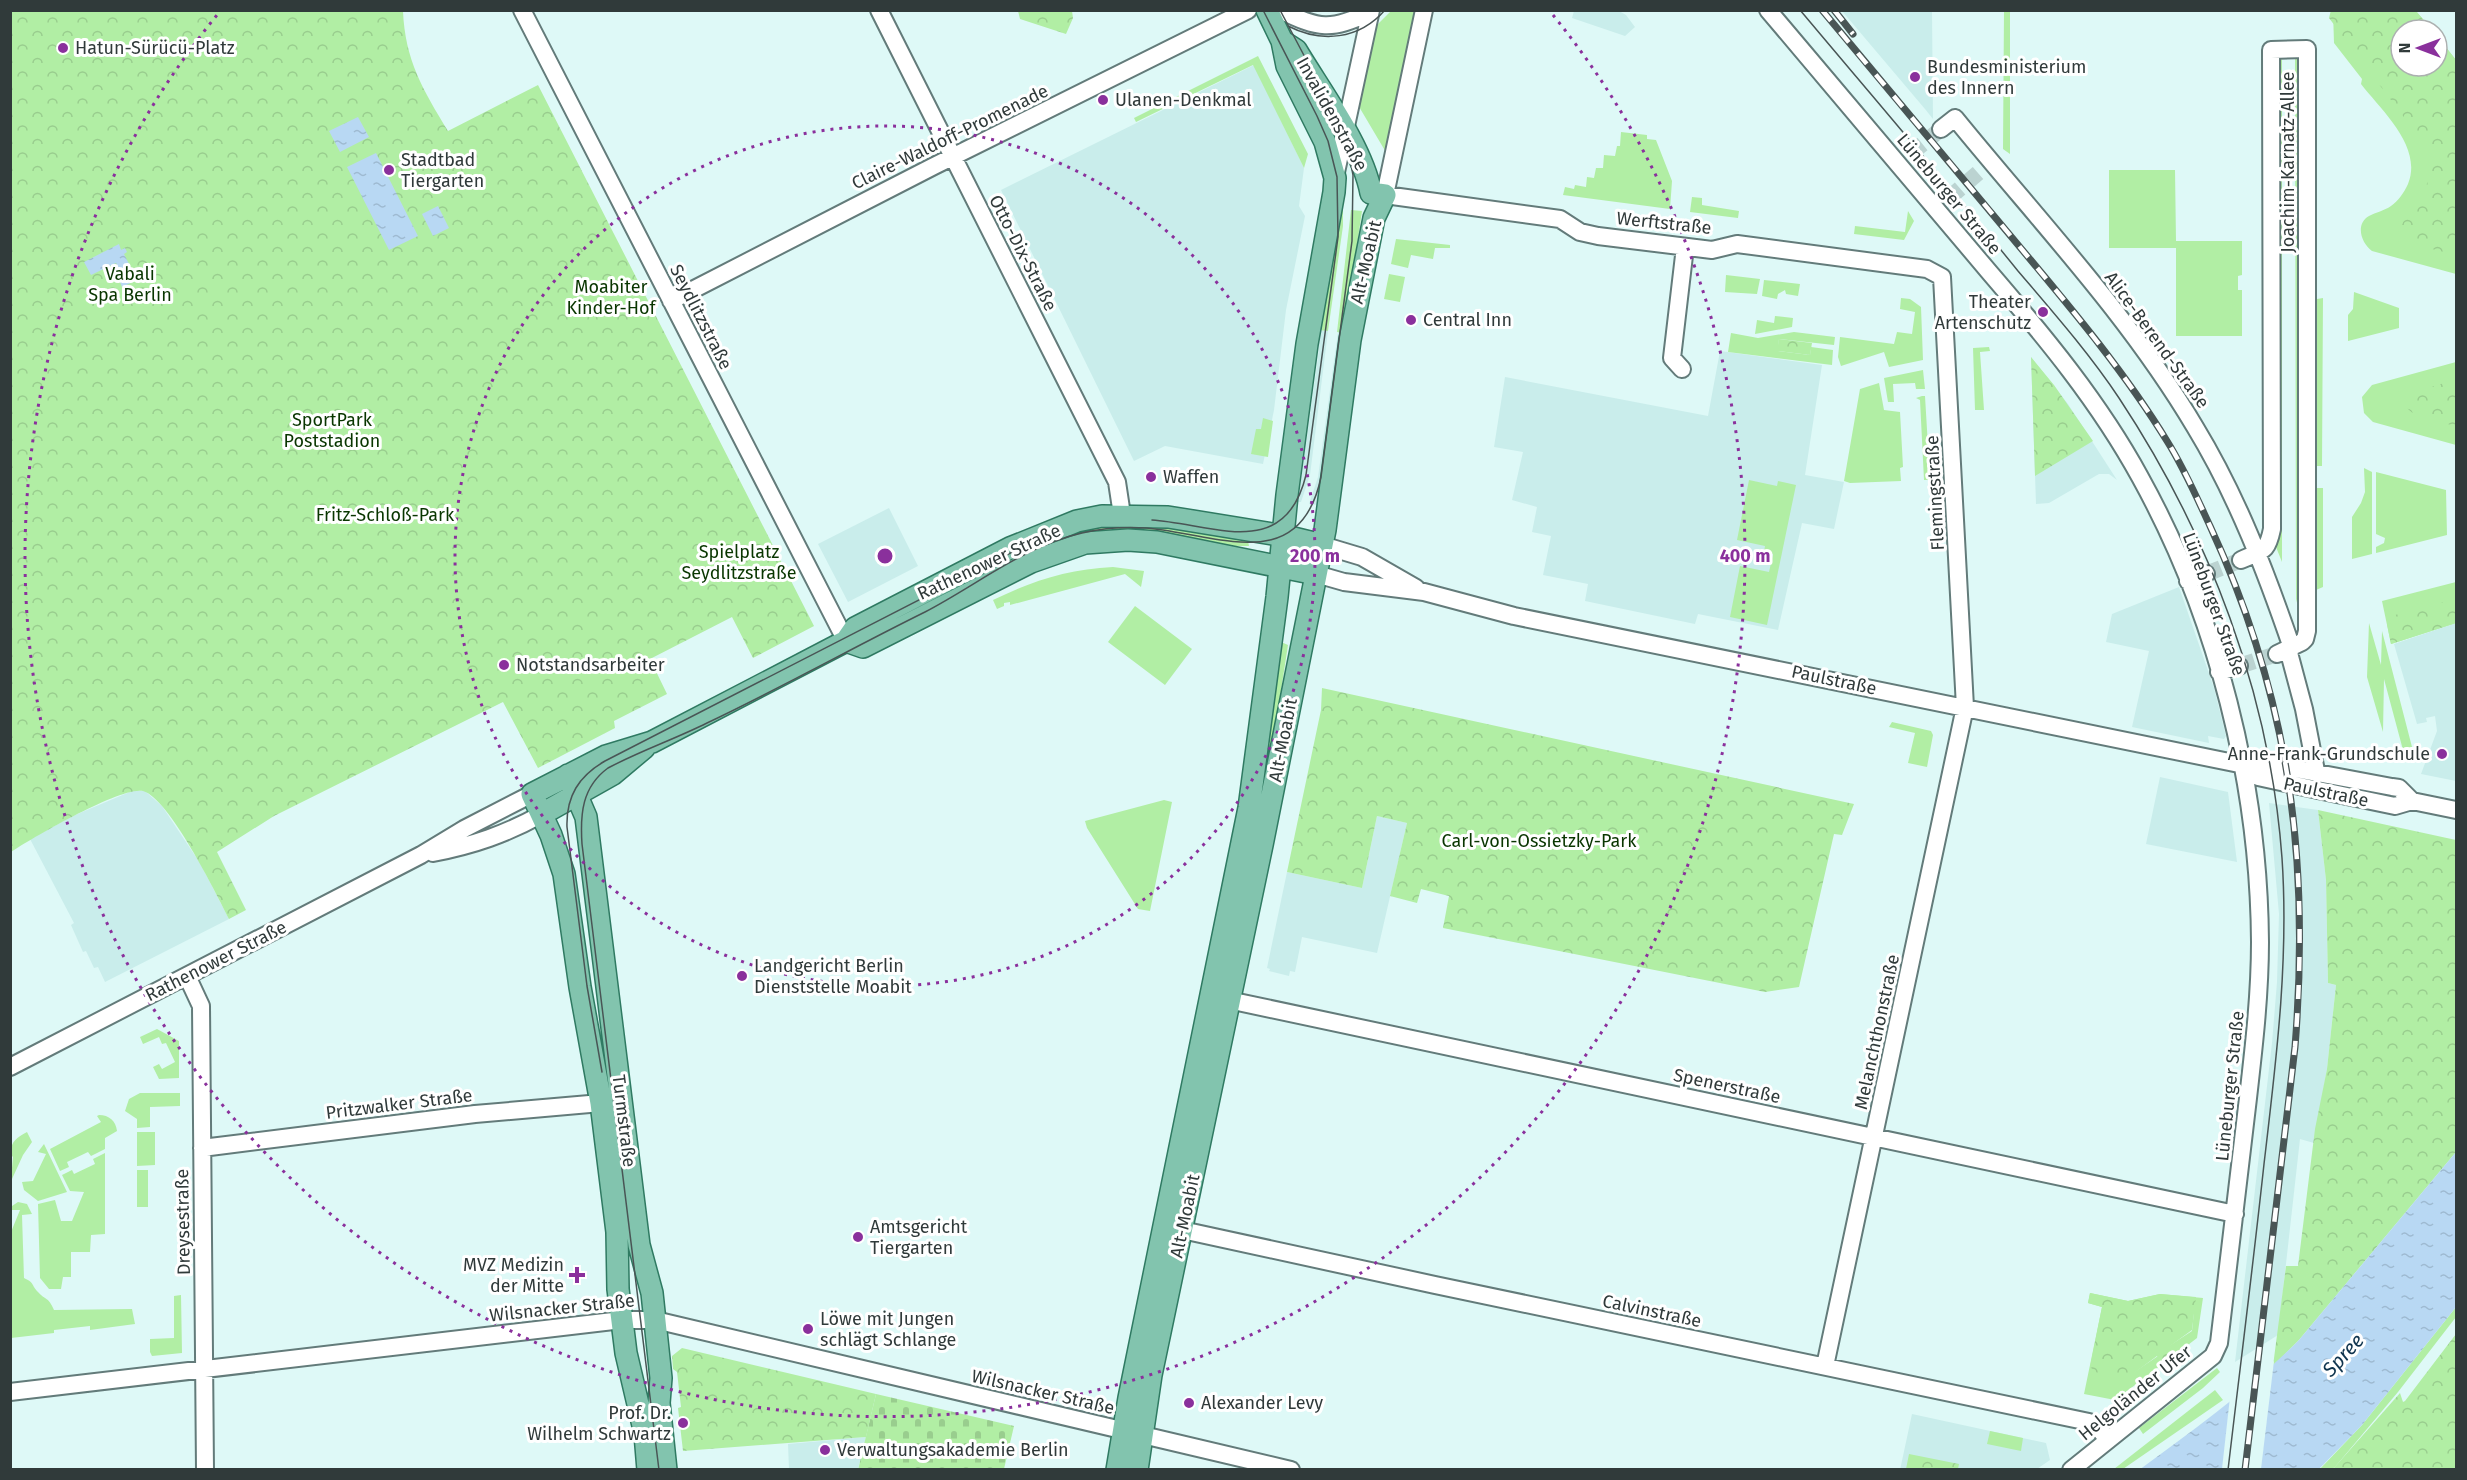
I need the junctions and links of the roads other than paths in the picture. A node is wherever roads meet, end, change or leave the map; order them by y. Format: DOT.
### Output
graph roads {
  1 [pos="522,10"];
  2 [pos="879,10"];
  3 [pos="1248,10"];
  4 [pos="1267,10"];
  5 [pos="1280,10"];
  6 [pos="1424,10"];
  7 [pos="1768,10"];
  8 [pos="1370,11"];
  9 [pos="1282,41"];
  10 [pos="1941,129"];
  11 [pos="1345,133"];
  12 [pos="953,157"];
  13 [pos="1992,161"];
  14 [pos="1978,173"];
  15 [pos="1335,178"];
  16 [pos="1378,194"];
  17 [pos="1685,246"];
  18 [pos="1942,277"];
  19 [pos="671,301"];
  20 [pos="1682,369"];
  21 [pos="1122,515"];
  22 [pos="1285,536"];
  23 [pos="1322,545"];
  24 [pos="2258,552"];
  25 [pos="2241,560"];
  26 [pos="1280,567"];
  27 [pos="1316,574"];
  28 [pos="2206,574"];
  29 [pos="2188,581"];
  30 [pos="1424,592"];
  31 [pos="846,641"];
  32 [pos="2285,650"];
  33 [pos="2239,666"];
  34 [pos="2219,672"];
  35 [pos="1965,706"];
  36 [pos="652,742"];
  37 [pos="2244,765"];
  38 [pos="2316,771"];
  39 [pos="568,775"];
  40 [pos="532,794"];
  41 [pos="577,794"];
  42 [pos="2412,801"];
  43 [pos="2457,810"];
  44 [pos="542,814"];
  45 [pos="421,855"];
  46 [pos="187,976"];
  47 [pos="1221,998"];
  48 [pos="10,1067"];
  49 [pos="601,1103"];
  50 [pos="1874,1137"];
  51 [pos="202,1148"];
  52 [pos="2235,1214"];
  53 [pos="1182,1230"];
  54 [pos="622,1320"];
  55 [pos="655,1320"];
  56 [pos="2219,1343"];
  57 [pos="1825,1366"];
  58 [pos="204,1368"];
  59 [pos="10,1392"];
  60 [pos="1133,1433"];
  61 [pos="2108,1440"];
  62 [pos="205,1470"];
  63 [pos="648,1470"];
  64 [pos="666,1470"];
  65 [pos="1117,1470"];
  66 [pos="1137,1470"];
  67 [pos="1291,1470"];
  68 [pos="2071,1470"];
  1 -- 19 [label="street, Seydlitzstraße"];
  2 -- 12 [label="street, Otto-Dix-Straße"];
  3 -- 12 [label="street, Claire-Waldoff-Promenade"];
  4 -- 9 [label="main road, Invalidenstraße"];
  5 -- 8 [label="street"];
  6 -- 16 [label="street, Alt-Moabit"];
  7 -- 29 [label="street, Lüneburger Straße"];
  8 -- 11 [label="street, Alt-Moabit"];
  9 -- 11 [label="main road, Invalidenstraße"];
  9 -- 15 [label="main road, Invalidenstraße"];
  10 -- 13 [label="street, Alice-Berend-Straße"];
  11 -- 15 [label="street, Alt-Moabit"];
  11 -- 16 [label="main road, Invalidenstraße"];
  12 -- 19 [label="street, Claire-Waldoff-Promenade"];
  12 -- 21 [label="street, Otto-Dix-Straße"];
  13 -- 14 [label="street"];
  13 -- 24 [label="street, Alice-Berend-Straße"];
  15 -- 22 [label="main road, Alt-Moabit"];
  16 -- 17 [label="street, Werftstraße"];
  16 -- 23 [label="main road, Alt-Moabit"];
  17 -- 18 [label="street, Werftstraße"];
  17 -- 20 [label="street"];
  18 -- 35 [label="street, Flemingstraße"];
  19 -- 31 [label="street, Seydlitzstraße"];
  21 -- 22 [label="main road, Rathenower Straße"];
  21 -- 31 [label="main road, Rathenower Straße"];
  22 -- 23 [label="main road, Rathenower Straße"];
  22 -- 26 [label="main road, Alt-Moabit"];
  23 -- 27 [label="main road, Alt-Moabit"];
  23 -- 30 [label="street, Paulstraße"];
  24 -- 25 [label="street"];
  24 -- 32 [label="street, Alice-Berend-Straße"];
  24 -- 32 [label="street, Joachim-Karnatz-Allee"];
  26 -- 27 [label="main road, Paulstraße"];
  26 -- 31 [label="main road, Rathenower Straße"];
  26 -- 47 [label="main road, Alt-Moabit"];
  27 -- 30 [label="street, Paulstraße"];
  27 -- 47 [label="main road, Alt-Moabit"];
  28 -- 29 [label="street"];
  29 -- 34 [label="street, Lüneburger Straße"];
  30 -- 35 [label="street, Paulstraße"];
  31 -- 36 [label="main road, Rathenower Straße"];
  32 -- 38 [label="street"];
  33 -- 34 [label="street"];
  34 -- 37 [label="street, Lüneburger Straße"];
  35 -- 37 [label="street, Paulstraße"];
  35 -- 50 [label="street, Melanchthonstraße"];
  36 -- 39 [label="main road, Rathenower Straße"];
  36 -- 41 [label="main road, Rathenower Straße"];
  37 -- 38 [label="street, Paulstraße"];
  37 -- 42 [label="street, Paulstraße"];
  37 -- 52 [label="street, Lüneburger Straße"];
  38 -- 42 [label="street, Paulstraße"];
  39 -- 40 [label="main road, Rathenower Straße"];
  39 -- 41 [label="main road, Turmstraße"];
  40 -- 44 [label="main road, Turmstraße"];
  40 -- 45 [label="street, Rathenower Straße"];
  41 -- 44 [label="main road, Rathenower Straße"];
  41 -- 55 [label="main road, Turmstraße"];
  42 -- 43 [label="street, Paulstraße"];
  44 -- 45 [label="street, Rathenower Straße"];
  44 -- 49 [label="main road, Turmstraße"];
  45 -- 46 [label="street, Rathenower Straße"];
  46 -- 48 [label="street, Rathenower Straße"];
  46 -- 51 [label="street, Dreysestraße"];
  47 -- 50 [label="street, Spenerstraße"];
  47 -- 53 [label="main road, Alt-Moabit"];
  47 -- 60 [label="main road, Alt-Moabit"];
  49 -- 51 [label="street, Pritzwalker Straße"];
  49 -- 54 [label="main road, Turmstraße"];
  50 -- 52 [label="street, Spenerstraße"];
  50 -- 57 [label="street, Melanchthonstraße"];
  51 -- 58 [label="street, Dreysestraße"];
  52 -- 56 [label="street, Lüneburger Straße"];
  53 -- 57 [label="street, Calvinstraße"];
  53 -- 60 [label="main road, Alt-Moabit"];
  54 -- 55 [label="street, Wilsnacker Straße"];
  54 -- 58 [label="street, Wilsnacker Straße"];
  54 -- 63 [label="main road, Turmstraße"];
  55 -- 60 [label="street, Wilsnacker Straße"];
  55 -- 64 [label="main road, Turmstraße"];
  56 -- 61 [label="street, Helgoländer Ufer"];
  57 -- 61 [label="street, Calvinstraße"];
  58 -- 59 [label="street, Wilsnacker Straße"];
  58 -- 62 [label="street, Dreysestraße"];
  60 -- 65 [label="main road, Alt-Moabit"];
  60 -- 66 [label="main road, Alt-Moabit"];
  60 -- 67 [label="street, Wilsnacker Straße"];
  61 -- 68 [label="street, Helgoländer Ufer"];
}
